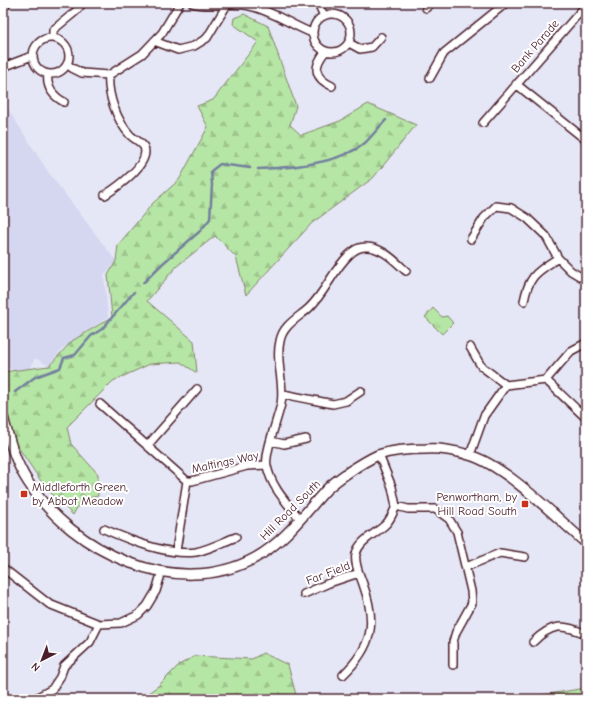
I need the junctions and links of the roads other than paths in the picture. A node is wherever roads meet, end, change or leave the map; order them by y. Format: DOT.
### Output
graph roads {
  1 [pos="6,3"];
  2 [pos="83,3"];
  3 [pos="180,3"];
  4 [pos="192,3"];
  5 [pos="228,3"];
  6 [pos="318,3"];
  7 [pos="506,3"];
  8 [pos="3,6"];
  9 [pos="585,8"];
  10 [pos="324,16"];
  11 [pos="312,33"];
  12 [pos="381,37"];
  13 [pos="53,38"];
  14 [pos="154,41"];
  15 [pos="349,43"];
  16 [pos="325,52"];
  17 [pos="32,56"];
  18 [pos="67,64"];
  19 [pos="3,67"];
  20 [pos="48,74"];
  21 [pos="109,75"];
  22 [pos="430,78"];
  23 [pos="516,84"];
  24 [pos="332,86"];
  25 [pos="64,102"];
  26 [pos="483,123"];
  27 [pos="586,140"];
  28 [pos="105,195"];
  29 [pos="471,239"];
  30 [pos="558,258"];
  31 [pos="406,271"];
  32 [pos="586,280"];
  33 [pos="524,300"];
  34 [pos="586,342"];
  35 [pos="470,347"];
  36 [pos="546,380"];
  37 [pos="506,385"];
  38 [pos="198,389"];
  39 [pos="361,391"];
  40 [pos="283,394"];
  41 [pos="100,404"];
  42 [pos="3,417"];
  43 [pos="586,418"];
  44 [pos="306,440"];
  45 [pos="271,441"];
  46 [pos="147,446"];
  47 [pos="379,455"];
  48 [pos="470,455"];
  49 [pos="266,465"];
  50 [pos="186,481"];
  51 [pos="396,506"];
  52 [pos="300,519"];
  53 [pos="104,529"];
  54 [pos="236,537"];
  55 [pos="586,543"];
  56 [pos="176,551"];
  57 [pos="525,557"];
  58 [pos="466,567"];
  59 [pos="3,568"];
  60 [pos="162,571"];
  61 [pos="359,573"];
  62 [pos="304,594"];
  63 [pos="99,624"];
  64 [pos="586,634"];
  65 [pos="534,642"];
  66 [pos="453,665"];
  67 [pos="343,675"];
  68 [pos="34,699"];
  1 -- 8 [label="street"];
  2 -- 13 [label="street"];
  3 -- 14 [label="street"];
  4 -- 5 [label="street"];
  5 -- 11 [label="street"];
  5 -- 14 [label="street"];
  6 -- 10 [label="street"];
  7 -- 22 [label="street"];
  9 -- 23 [label="street, Bank Parade"];
  10 -- 11 [label="street"];
  10 -- 15 [label="street"];
  11 -- 16 [label="street"];
  12 -- 15 [label="street"];
  13 -- 17 [label="street"];
  13 -- 18 [label="street"];
  14 -- 21 [label="street"];
  15 -- 16 [label="street"];
  16 -- 24 [label="street"];
  17 -- 19 [label="street"];
  17 -- 20 [label="street"];
  18 -- 20 [label="street"];
  18 -- 21 [label="street"];
  20 -- 25 [label="street"];
  21 -- 28 [label="street"];
  23 -- 26 [label="street, Bank Parade"];
  23 -- 27 [label="street"];
  29 -- 30 [label="street"];
  30 -- 32 [label="street"];
  30 -- 33 [label="street"];
  31 -- 40 [label="street"];
  34 -- 36 [label="street"];
  35 -- 37 [label="street"];
  36 -- 37 [label="street"];
  36 -- 43 [label="street"];
  37 -- 48 [label="street"];
  38 -- 46 [label="street"];
  39 -- 40 [label="street"];
  40 -- 45 [label="street"];
  41 -- 46 [label="street"];
  42 -- 60 [label="street, Hill Road South"];
  44 -- 45 [label="street"];
  45 -- 49 [label="street"];
  46 -- 50 [label="street"];
  47 -- 48 [label="street, Hill Road South"];
  47 -- 51 [label="street"];
  47 -- 52 [label="street, Hill Road South"];
  48 -- 55 [label="street, Hill Road South"];
  49 -- 50 [label="street, Maltings Way"];
  49 -- 52 [label="street"];
  50 -- 56 [label="street, Maltings Way"];
  51 -- 58 [label="street"];
  51 -- 61 [label="street, Far Field"];
  52 -- 60 [label="street, Hill Road South"];
  53 -- 56 [label="street"];
  54 -- 56 [label="street"];
  57 -- 58 [label="street"];
  58 -- 66 [label="street"];
  59 -- 63 [label="street"];
  60 -- 63 [label="street"];
  61 -- 62 [label="street, Far Field"];
  61 -- 67 [label="street, Far Field"];
  63 -- 68 [label="street"];
  64 -- 65 [label="street"];
}
